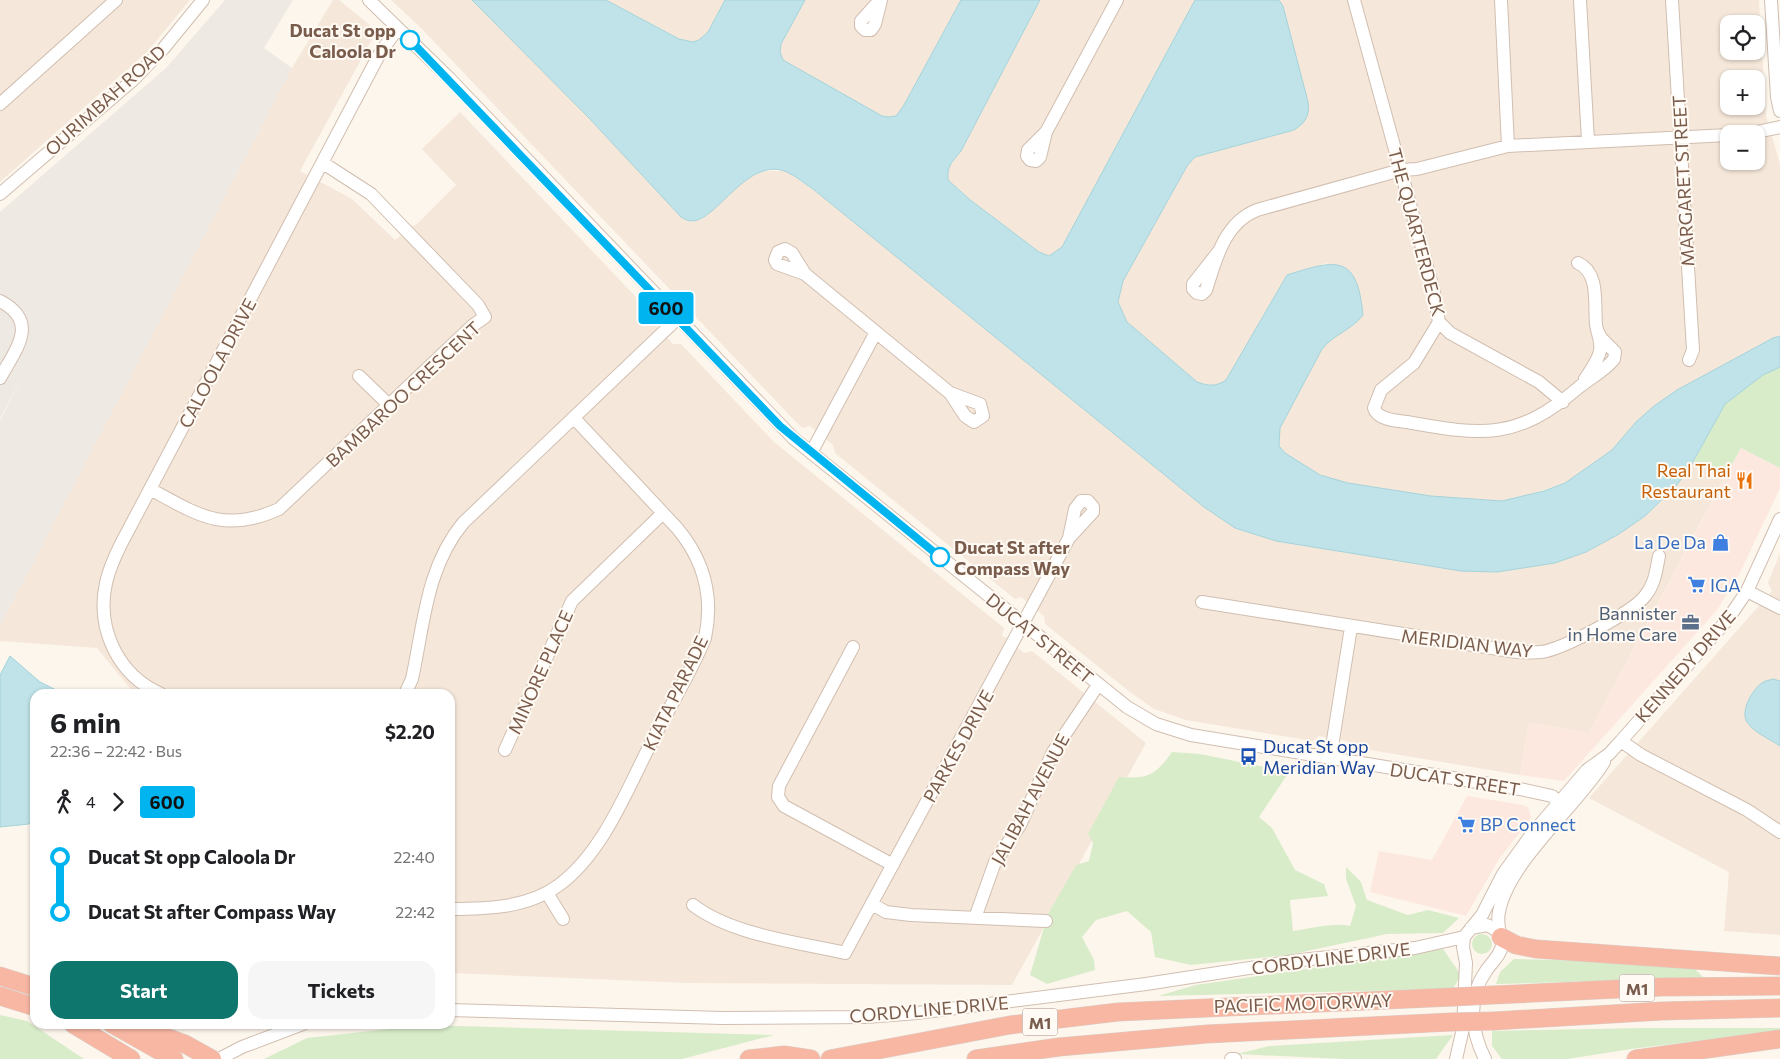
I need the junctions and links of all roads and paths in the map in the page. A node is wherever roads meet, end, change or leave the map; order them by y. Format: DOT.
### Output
graph roads {
  1 [pos="116,0"];
  2 [pos="203,0"];
  3 [pos="369,0"];
  4 [pos="1117,0"];
  5 [pos="1354,0"];
  6 [pos="1501,0"];
  7 [pos="1580,0"];
  8 [pos="1672,0"];
  9 [pos="1771,0"];
  10 [pos="1778,0"];
  11 [pos="1780,12"];
  12 [pos="398,28"];
  13 [pos="0,104"];
  14 [pos="1780,111"];
  15 [pos="1779,130"];
  16 [pos="1046,132"];
  17 [pos="1765,132"];
  18 [pos="1720,135"];
  19 [pos="1680,136"];
  20 [pos="1588,141"];
  21 [pos="1508,146"];
  22 [pos="323,163"];
  23 [pos="1401,170"];
  24 [pos="0,194"];
  25 [pos="1219,251"];
  26 [pos="1578,263"];
  27 [pos="805,274"];
  28 [pos="0,301"];
  29 [pos="678,319"];
  30 [pos="1439,322"];
  31 [pos="876,332"];
  32 [pos="1689,360"];
  33 [pos="359,376"];
  34 [pos="0,378"];
  35 [pos="950,393"];
  36 [pos="1563,402"];
  37 [pos="389,405"];
  38 [pos="574,418"];
  39 [pos="811,453"];
  40 [pos="150,489"];
  41 [pos="663,513"];
  42 [pos="1780,519"];
  43 [pos="1068,538"];
  44 [pos="1659,556"];
  45 [pos="1747,591"];
  46 [pos="1202,602"];
  47 [pos="1780,608"];
  48 [pos="1023,625"];
  49 [pos="1351,627"];
  50 [pos="853,647"];
  51 [pos="1098,685"];
  52 [pos="153,689"];
  53 [pos="407,689"];
  54 [pos="1621,741"];
  55 [pos="505,750"];
  56 [pos="1330,758"];
  57 [pos="1563,806"];
  58 [pos="1780,832"];
  59 [pos="893,865"];
  60 [pos="547,893"];
  61 [pos="872,904"];
  62 [pos="693,905"];
  63 [pos="455,909"];
  64 [pos="975,918"];
  65 [pos="563,919"];
  66 [pos="1046,921"];
  67 [pos="1468,932"];
  68 [pos="1501,936"];
  69 [pos="1780,966"];
  70 [pos="0,976"];
  71 [pos="30,985"];
  72 [pos="1780,986"];
  73 [pos="0,996"];
  74 [pos="30,1005"];
  75 [pos="1780,1008"];
  76 [pos="455,1010"];
  77 [pos="81,1029"];
  78 [pos="109,1029"];
  79 [pos="121,1029"];
  80 [pos="143,1029"];
  81 [pos="290,1029"];
  82 [pos="1780,1039"];
  83 [pos="131,1059"];
  84 [pos="154,1059"];
  85 [pos="174,1059"];
  86 [pos="212,1059"];
  87 [pos="219,1059"];
  88 [pos="749,1059"];
  89 [pos="811,1059"];
  90 [pos="830,1059"];
  91 [pos="976,1059"];
  92 [pos="1231,1059"];
  93 [pos="1235,1059"];
  94 [pos="1456,1059"];
  95 [pos="1484,1059"];
  96 [pos="1636,1059"];
  1 -- 13 [label="street"];
  2 -- 24 [label="street, OURIMBAH ROAD"];
  3 -- 12 [label="street, DUCAT STREET"];
  4 -- 16 [label="street"];
  5 -- 23 [label="street, THE QUARTERDECK"];
  6 -- 21 [label="street"];
  7 -- 20 [label="street"];
  8 -- 19 [label="street, MARGARET STREET"];
  9 -- 14 [label="street"];
  10 -- 11 [label="street"];
  12 -- 22 [label="street, CALOOLA DRIVE"];
  12 -- 29 [label="street, DUCAT STREET"];
  15 -- 17 [label="street"];
  18 -- 19 [label="street"];
  19 -- 20 [label="street"];
  19 -- 32 [label="street, MARGARET STREET"];
  20 -- 21 [label="street"];
  21 -- 23 [label="street"];
  22 -- 37 [label="street, BAMBAROO CRESCENT"];
  22 -- 40 [label="street, CALOOLA DRIVE"];
  23 -- 25 [label="street"];
  23 -- 30 [label="street, THE QUARTERDECK"];
  26 -- 36 [label="street"];
  27 -- 31 [label="street"];
  28 -- 34 [label="street"];
  29 -- 38 [label="street"];
  29 -- 39 [label="street, DUCAT STREET"];
  30 -- 36 [label="street, THE QUARTERDECK"];
  30 -- 36 [label="street"];
  31 -- 35 [label="street"];
  31 -- 39 [label="street"];
  33 -- 37 [label="street"];
  37 -- 40 [label="street, BAMBAROO CRESCENT"];
  38 -- 41 [label="street, KIATA PARADE"];
  38 -- 53 [label="street"];
  39 -- 48 [label="street, DUCAT STREET"];
  40 -- 52 [label="street, CALOOLA DRIVE"];
  41 -- 55 [label="street, MINORE PLACE"];
  41 -- 60 [label="street, KIATA PARADE"];
  42 -- 45 [label="street, KENNEDY DRIVE"];
  43 -- 48 [label="street, PARKES DRIVE"];
  44 -- 49 [label="street, MERIDIAN WAY"];
  45 -- 47 [label="street"];
  45 -- 54 [label="street, KENNEDY DRIVE"];
  46 -- 49 [label="street, MERIDIAN WAY"];
  48 -- 51 [label="street, DUCAT STREET"];
  48 -- 59 [label="street, PARKES DRIVE"];
  49 -- 56 [label="street"];
  50 -- 59 [label="street"];
  51 -- 56 [label="street, DUCAT STREET"];
  51 -- 64 [label="street, JALIBAH AVENUE"];
  54 -- 57 [label="street, KENNEDY DRIVE"];
  54 -- 58 [label="street"];
  56 -- 57 [label="street, DUCAT STREET"];
  57 -- 67 [label="street, KENNEDY DRIVE"];
  57 -- 68 [label="street, KENNEDY DRIVE"];
  59 -- 61 [label="street, PARKES DRIVE"];
  60 -- 63 [label="street, KIATA PARADE"];
  60 -- 65 [label="street"];
  61 -- 62 [label="street, PARKES DRIVE"];
  61 -- 64 [label="street"];
  64 -- 66 [label="street"];
  67 -- 68 [label="street, CORDYLINE DRIVE"];
  67 -- 76 [label="street, CORDYLINE DRIVE"];
  67 -- 94 [label="street"];
  68 -- 69 [label="highway"];
  68 -- 95 [label="street"];
  70 -- 71 [label="highway"];
  72 -- 90 [label="highway, PACIFIC MOTORWAY / M1, bridge"];
  73 -- 74 [label="highway"];
  75 -- 91 [label="highway, PACIFIC MOTORWAY / M1, bridge"];
  77 -- 83 [label="highway"];
  78 -- 84 [label="highway"];
  79 -- 85 [label="highway"];
  80 -- 86 [label="highway"];
  81 -- 87 [label="street"];
  82 -- 96 [label="highway"];
  88 -- 89 [label="highway"];
  92 -- 93 [label="street"];
}
